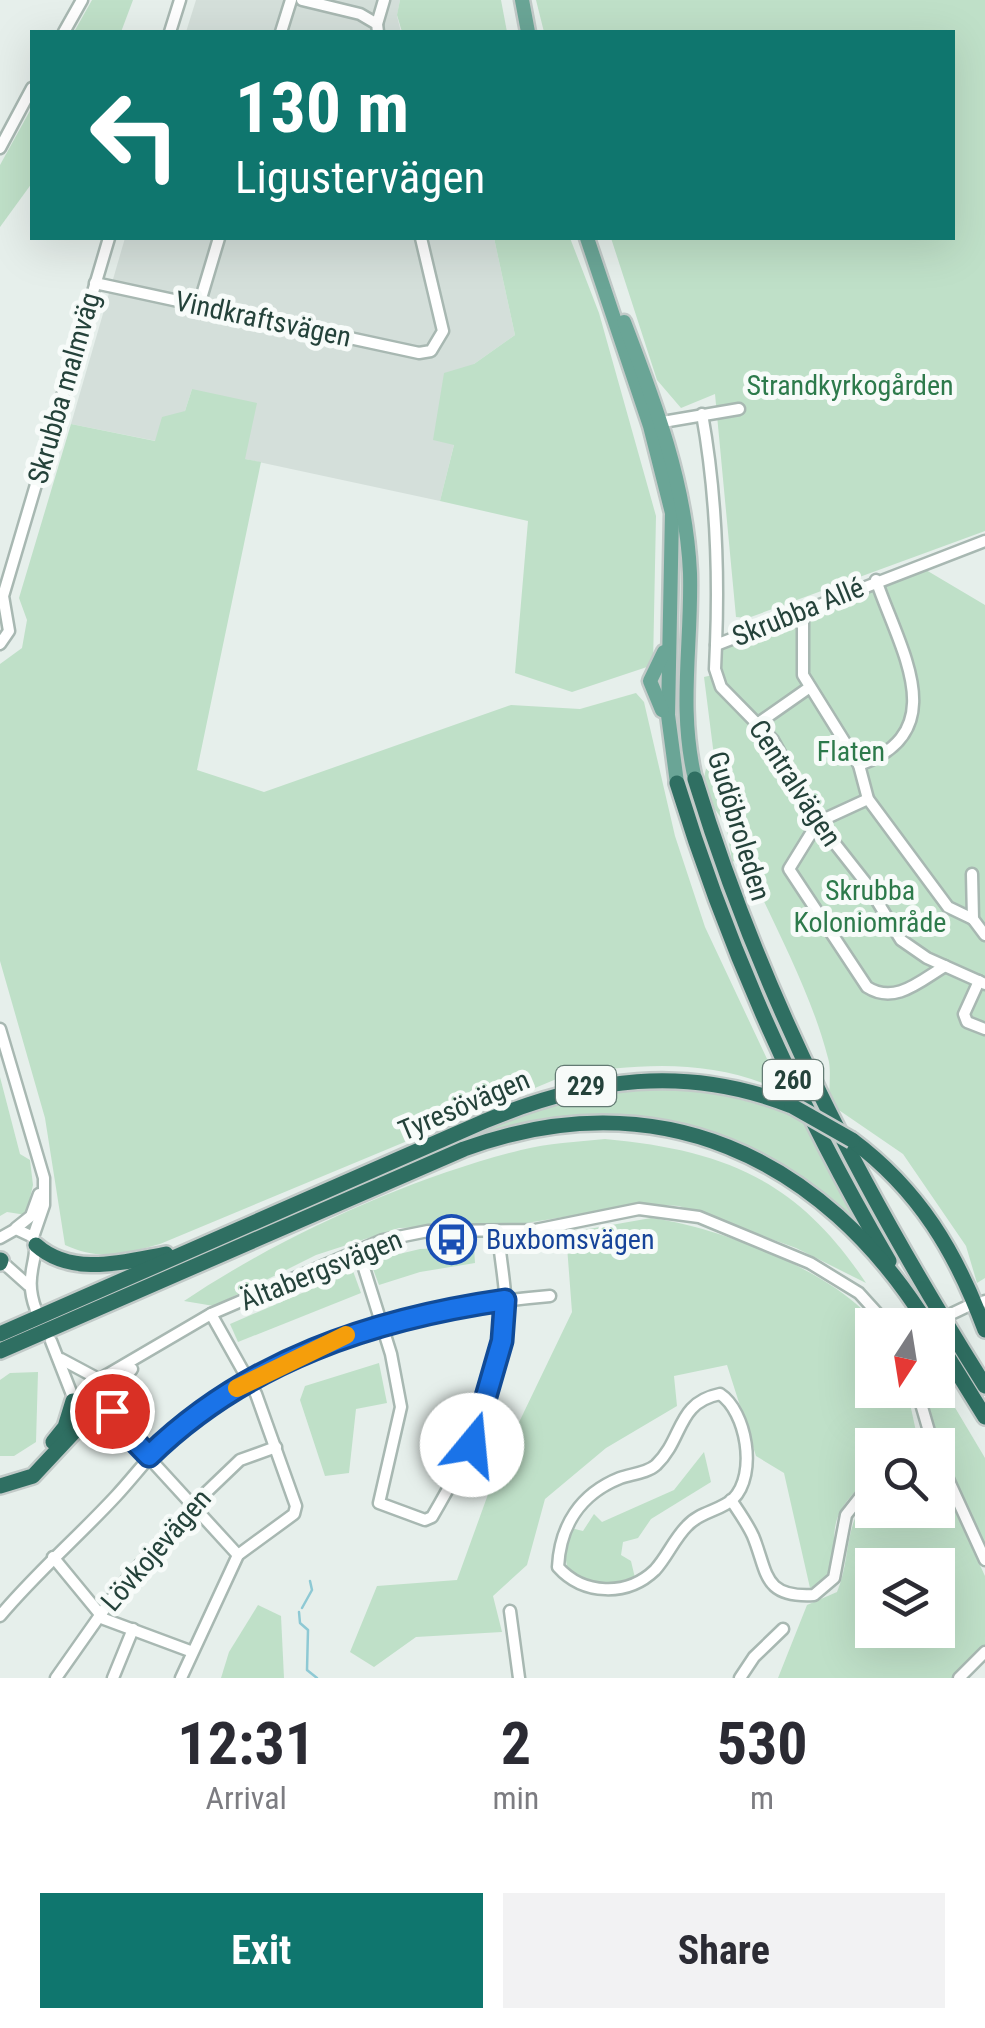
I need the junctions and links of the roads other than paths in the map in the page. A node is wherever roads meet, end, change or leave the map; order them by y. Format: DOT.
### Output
graph roads {
  1 [pos="82,0"];
  2 [pos="180,0"];
  3 [pos="290,0"];
  4 [pos="302,0"];
  5 [pos="384,0"];
  6 [pos="522,0"];
  7 [pos="378,28"];
  8 [pos="65,30"];
  9 [pos="171,30"];
  10 [pos="282,30"];
  11 [pos="528,30"];
  12 [pos="30,92"];
  13 [pos="0,148"];
  14 [pos="107,240"];
  15 [pos="218,240"];
  16 [pos="421,240"];
  17 [pos="590,240"];
  18 [pos="95,282"];
  19 [pos="199,305"];
  20 [pos="739,409"];
  21 [pos="702,414"];
  22 [pos="655,424"];
  23 [pos="985,542"];
  24 [pos="876,580"];
  25 [pos="1,597"];
  26 [pos="804,610"];
  27 [pos="3,618"];
  28 [pos="670,632"];
  29 [pos="0,644"];
  30 [pos="716,645"];
  31 [pos="650,681"];
  32 [pos="667,682"];
  33 [pos="810,687"];
  34 [pos="760,722"];
  35 [pos="685,728"];
  36 [pos="670,750"];
  37 [pos="859,765"];
  38 [pos="695,779"];
  39 [pos="678,783"];
  40 [pos="868,799"];
  41 [pos="818,822"];
  42 [pos="972,874"];
  43 [pos="973,919"];
  44 [pos="985,934"];
  45 [pos="945,966"];
  46 [pos="982,983"];
  47 [pos="0,1029"];
  48 [pos="985,1029"];
  49 [pos="40,1168"];
  50 [pos="9,1229"];
  51 [pos="498,1231"];
  52 [pos="0,1238"];
  53 [pos="34,1241"];
  54 [pos="194,1249"];
  55 [pos="358,1249"];
  56 [pos="31,1262"];
  57 [pos="3,1263"];
  58 [pos="28,1286"];
  59 [pos="906,1291"];
  60 [pos="550,1296"];
  61 [pos="505,1300"];
  62 [pos="970,1306"];
  63 [pos="873,1308"];
  64 [pos="917,1308"];
  65 [pos="36,1310"];
  66 [pos="955,1312"];
  67 [pos="211,1314"];
  68 [pos="61,1324"];
  69 [pos="382,1324"];
  70 [pos="985,1330"];
  71 [pos="0,1334"];
  72 [pos="51,1341"];
  73 [pos="151,1351"];
  74 [pos="0,1352"];
  75 [pos="60,1359"];
  76 [pos="0,1364"];
  77 [pos="955,1368"];
  78 [pos="94,1378"];
  79 [pos="249,1381"];
  80 [pos="985,1386"];
  81 [pos="73,1396"];
  82 [pos="110,1399"];
  83 [pos="92,1415"];
  84 [pos="985,1417"];
  85 [pos="119,1425"];
  86 [pos="276,1447"];
  87 [pos="149,1456"];
  88 [pos="0,1476"];
  89 [pos="0,1486"];
  90 [pos="955,1494"];
  91 [pos="732,1500"];
  92 [pos="855,1504"];
  93 [pos="193,1506"];
  94 [pos="238,1556"];
  95 [pos="53,1557"];
  96 [pos="985,1560"];
  97 [pos="510,1611"];
  98 [pos="100,1613"];
  99 [pos="0,1616"];
  100 [pos="133,1629"];
  101 [pos="784,1629"];
  102 [pos="190,1651"];
  103 [pos="985,1652"];
  104 [pos="56,1678"];
  105 [pos="114,1678"];
  106 [pos="181,1678"];
  107 [pos="519,1678"];
  108 [pos="740,1678"];
  109 [pos="959,1678"];
  1 -- 8 [label="street"];
  2 -- 9 [label="street"];
  3 -- 10 [label="street"];
  4 -- 7 [label="street"];
  5 -- 7 [label="street"];
  6 -- 11 [label="main road"];
  12 -- 13 [label="street"];
  14 -- 18 [label="street, Skrubba malmväg"];
  15 -- 19 [label="street"];
  16 -- 19 [label="street, Vindkraftsvägen"];
  17 -- 22 [label="main road, Gudöbroleden / 260"];
  18 -- 19 [label="street, Vindkraftsvägen"];
  18 -- 25 [label="street, Skrubba malmväg"];
  20 -- 21 [label="street"];
  21 -- 22 [label="street"];
  21 -- 30 [label="street, Skrubba Allé"];
  22 -- 28 [label="main road, Gudöbroleden / 260"];
  22 -- 35 [label="main road, Gudöbroleden / 260"];
  23 -- 24 [label="street, Skrubba Allé"];
  24 -- 26 [label="street, Skrubba Allé"];
  24 -- 37 [label="street"];
  25 -- 27 [label="street, Skrubba malmväg"];
  26 -- 30 [label="street, Skrubba Allé"];
  26 -- 33 [label="street"];
  27 -- 29 [label="street"];
  28 -- 31 [label="main road"];
  28 -- 32 [label="main road, Gudöbroleden / 260"];
  30 -- 34 [label="street, Centralvägen"];
  31 -- 32 [label="main road"];
  31 -- 36 [label="main road"];
  32 -- 35 [label="main road"];
  32 -- 36 [label="main road, Gudöbroleden / 260"];
  33 -- 34 [label="street"];
  33 -- 37 [label="street"];
  34 -- 41 [label="street, Centralvägen"];
  35 -- 38 [label="main road, Gudöbroleden / 260"];
  36 -- 39 [label="main road, Gudöbroleden / 260"];
  37 -- 40 [label="street"];
  38 -- 80 [label="highway, Gudöbroleden / 260"];
  39 -- 59 [label="highway, Gudöbroleden / 260"];
  40 -- 41 [label="street"];
  40 -- 43 [label="street"];
  41 -- 45 [label="street, Centralvägen"];
  41 -- 45 [label="street"];
  42 -- 43 [label="street"];
  43 -- 44 [label="street"];
  45 -- 46 [label="street, Centralvägen"];
  46 -- 48 [label="street"];
  47 -- 49 [label="street"];
  49 -- 50 [label="street"];
  49 -- 53 [label="street"];
  50 -- 52 [label="street"];
  50 -- 53 [label="street"];
  51 -- 55 [label="street, Ältabergsvägen"];
  51 -- 61 [label="street"];
  51 -- 63 [label="street, Ältabergsvägen"];
  53 -- 54 [label="highway"];
  53 -- 56 [label="street"];
  54 -- 70 [label="highway, Tyresövägen / 229, bridge"];
  54 -- 71 [label="highway, Tyresövägen / 229"];
  55 -- 67 [label="street, Ältabergsvägen"];
  55 -- 69 [label="street"];
  56 -- 57 [label="street"];
  56 -- 58 [label="street"];
  57 -- 58 [label="street"];
  58 -- 65 [label="street"];
  59 -- 64 [label="highway, Tyresövägen / 229"];
  59 -- 68 [label="highway, Tyresövägen / 229"];
  60 -- 61 [label="street"];
  61 -- 69 [label="street"];
  61 -- 69 [label="street"];
  62 -- 66 [label="street"];
  67 -- 73 [label="street, Ältabergsvägen"];
  67 -- 79 [label="street"];
  68 -- 74 [label="highway, Tyresövägen / 229"];
  68 -- 76 [label="highway"];
  69 -- 79 [label="street"];
  72 -- 75 [label="street"];
  73 -- 78 [label="street, Ältabergsvägen"];
  73 -- 82 [label="street, Ältabergsvägen"];
  75 -- 78 [label="street"];
  75 -- 81 [label="street"];
  77 -- 84 [label="highway"];
  78 -- 81 [label="street, Ältabergsvägen"];
  78 -- 82 [label="street"];
  79 -- 86 [label="street"];
  79 -- 87 [label="street"];
  81 -- 83 [label="street"];
  81 -- 88 [label="highway"];
  82 -- 83 [label="street, Ältabergsvägen"];
  82 -- 85 [label="street"];
  83 -- 85 [label="street"];
  83 -- 89 [label="highway"];
  85 -- 87 [label="street"];
  86 -- 93 [label="street, Lövkojevägen"];
  86 -- 94 [label="street"];
  87 -- 93 [label="street"];
  87 -- 95 [label="street"];
  90 -- 96 [label="street"];
  91 -- 91 [label="street"];
  91 -- 92 [label="street"];
  93 -- 94 [label="street"];
  93 -- 98 [label="street, Lövkojevägen"];
  94 -- 102 [label="street"];
  95 -- 98 [label="street"];
  95 -- 99 [label="street"];
  97 -- 107 [label="street"];
  98 -- 100 [label="street"];
  98 -- 104 [label="street, Lövkojevägen"];
  100 -- 102 [label="street"];
  100 -- 105 [label="street"];
  101 -- 108 [label="street"];
  102 -- 106 [label="street"];
  103 -- 109 [label="street"];
}
